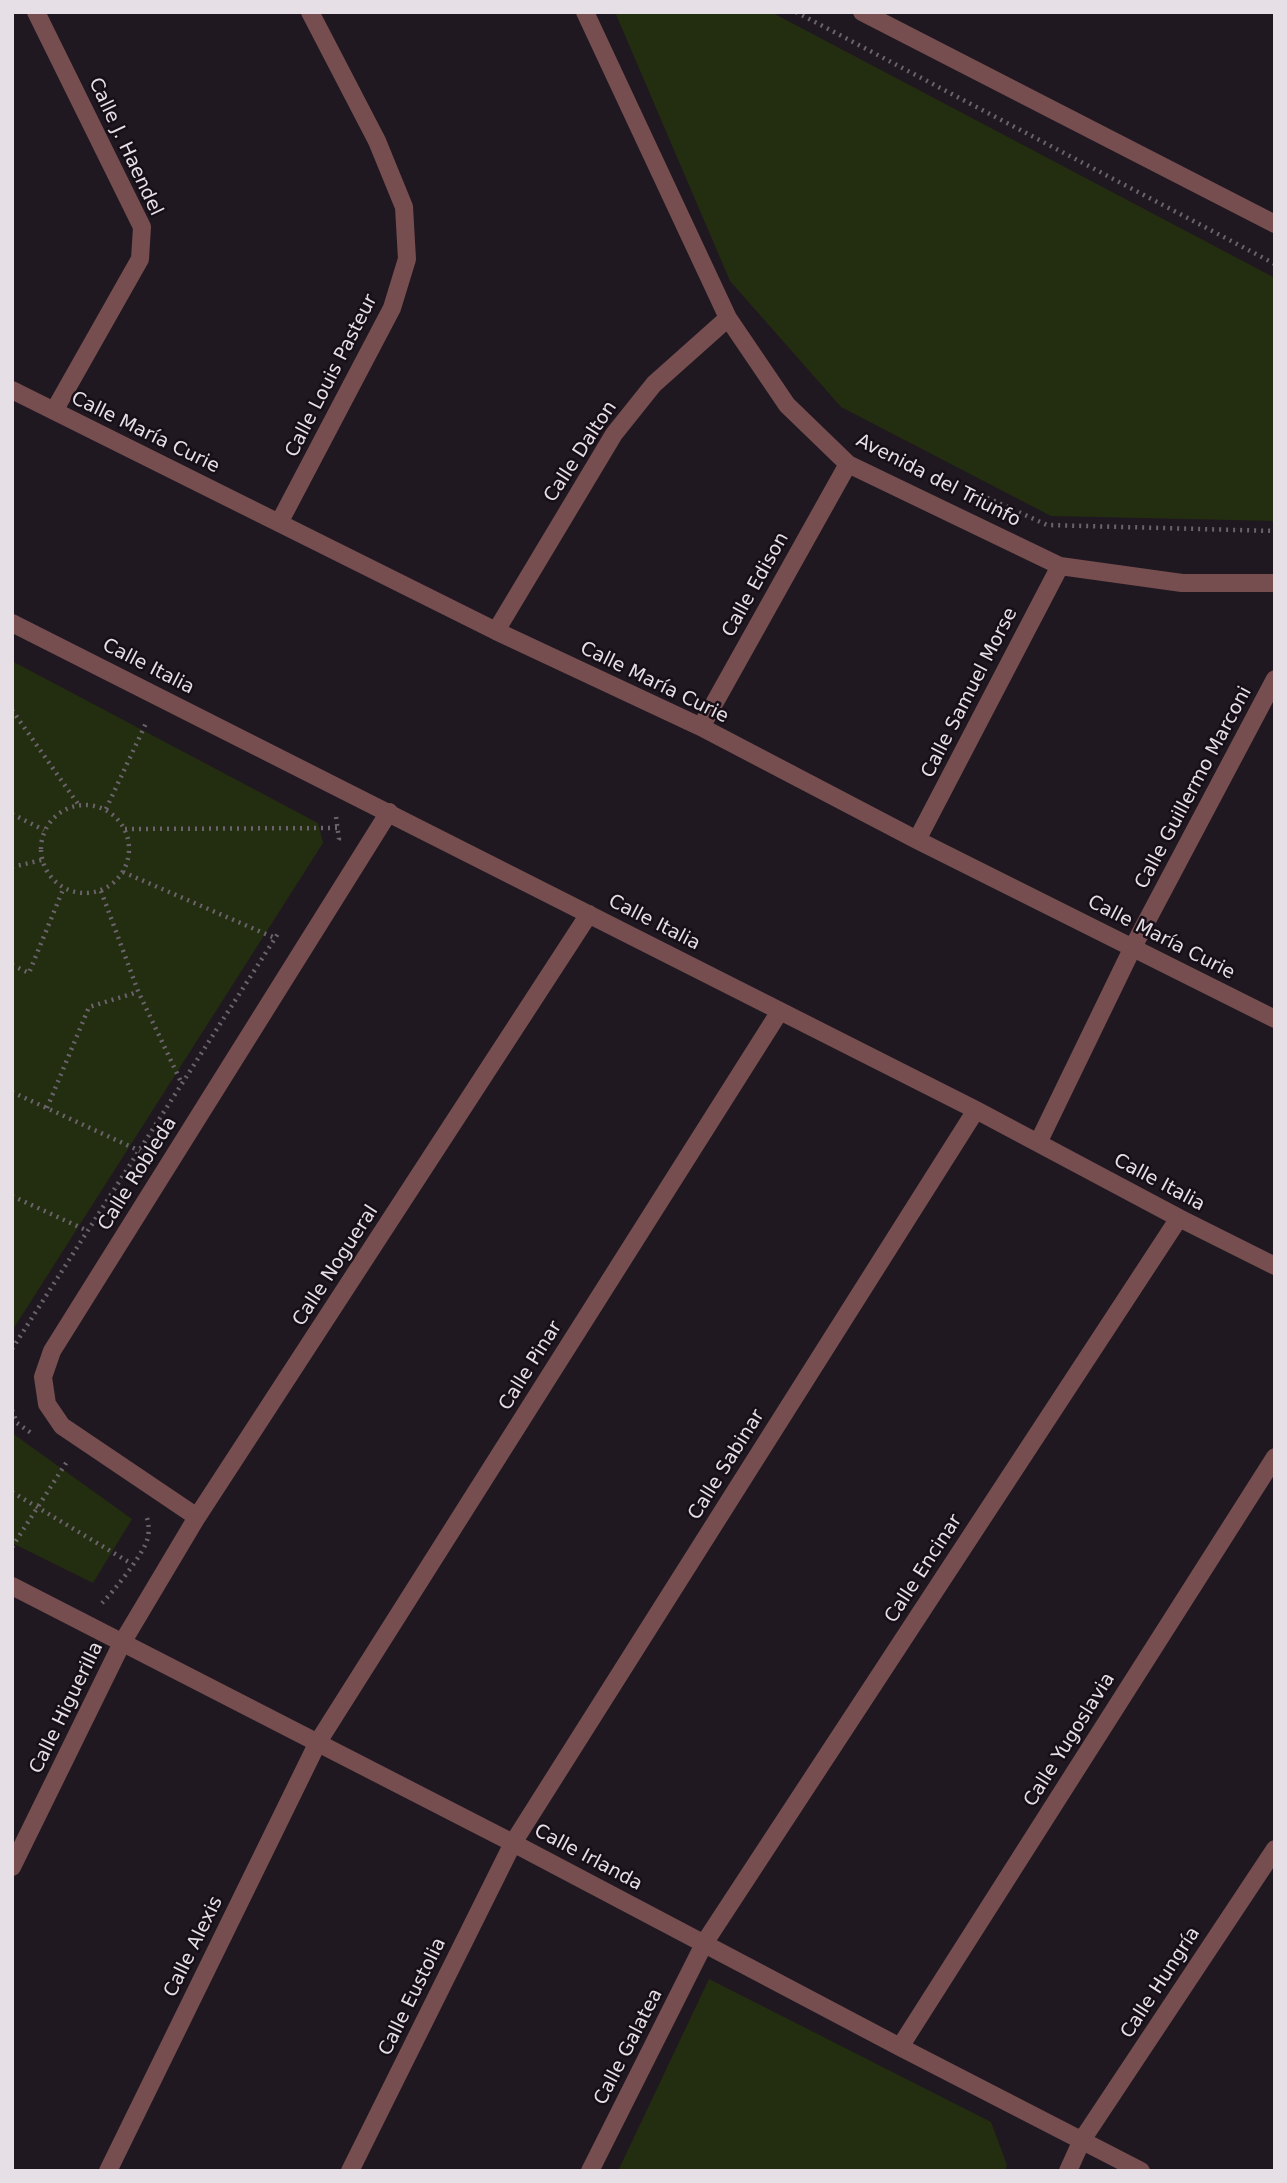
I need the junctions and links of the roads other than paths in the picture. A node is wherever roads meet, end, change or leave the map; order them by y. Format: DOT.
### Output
graph roads {
  1 [pos="36,12"];
  2 [pos="310,12"];
  3 [pos="585,12"];
  4 [pos="862,12"];
  5 [pos="1275,224"];
  6 [pos="728,318"];
  7 [pos="12,390"];
  8 [pos="54,411"];
  9 [pos="849,464"];
  10 [pos="279,523"];
  11 [pos="1060,566"];
  12 [pos="1275,583"];
  13 [pos="12,623"];
  14 [pos="496,631"];
  15 [pos="1275,678"];
  16 [pos="701,727"];
  17 [pos="389,812"];
  18 [pos="917,840"];
  19 [pos="589,914"];
  20 [pos="1133,947"];
  21 [pos="780,1012"];
  22 [pos="1275,1019"];
  23 [pos="976,1110"];
  24 [pos="1038,1143"];
  25 [pos="1179,1218"];
  26 [pos="1275,1266"];
  27 [pos="1275,1457"];
  28 [pos="197,1517"];
  29 [pos="12,1586"];
  30 [pos="122,1643"];
  31 [pos="318,1742"];
  32 [pos="513,1843"];
  33 [pos="1275,1849"];
  34 [pos="12,1867"];
  35 [pos="705,1942"];
  36 [pos="900,2046"];
  37 [pos="1082,2140"];
  38 [pos="108,2171"];
  39 [pos="350,2171"];
  40 [pos="590,2171"];
  41 [pos="1068,2171"];
  42 [pos="1141,2171"];
  1 -- 8 [label="street, Calle J. Haendel"];
  2 -- 10 [label="street, Calle Louis Pasteur"];
  3 -- 6 [label="street, Avenida del Triunfo"];
  4 -- 5 [label="street"];
  6 -- 9 [label="street, Avenida del Triunfo"];
  6 -- 14 [label="street, Calle Dalton"];
  7 -- 8 [label="street, Calle María Curie"];
  8 -- 10 [label="street, Calle María Curie"];
  9 -- 11 [label="street, Avenida del Triunfo"];
  9 -- 16 [label="street, Calle Edison"];
  10 -- 14 [label="street, Calle María Curie"];
  11 -- 12 [label="street, Avenida del Triunfo"];
  11 -- 18 [label="street, Calle Samuel Morse"];
  13 -- 17 [label="street, Calle Italia"];
  14 -- 16 [label="street, Calle María Curie"];
  15 -- 20 [label="street, Calle Guillermo Marconi"];
  16 -- 18 [label="street, Calle María Curie"];
  17 -- 19 [label="street, Calle Italia"];
  17 -- 28 [label="street, Calle Robleda"];
  18 -- 20 [label="street, Calle María Curie"];
  19 -- 21 [label="street, Calle Italia"];
  19 -- 28 [label="street, Calle Nogueral"];
  20 -- 22 [label="street, Calle María Curie"];
  20 -- 24 [label="street, Calle Guillermo Marconi"];
  21 -- 23 [label="street, Calle Italia"];
  21 -- 31 [label="street, Calle Pinar"];
  23 -- 24 [label="street, Calle Italia"];
  23 -- 32 [label="street, Calle Sabinar"];
  24 -- 25 [label="street, Calle Italia"];
  25 -- 26 [label="street, Calle Italia"];
  25 -- 35 [label="street, Calle Encinar"];
  27 -- 36 [label="street, Calle Yugoslavia"];
  28 -- 30 [label="street, Calle Nogueral"];
  29 -- 30 [label="street, Calle Irlanda"];
  30 -- 31 [label="street, Calle Irlanda"];
  30 -- 34 [label="street, Calle Higuerilla"];
  31 -- 32 [label="street, Calle Irlanda"];
  31 -- 38 [label="street, Calle Alexis"];
  32 -- 35 [label="street, Calle Irlanda"];
  32 -- 39 [label="street, Calle Eustolia"];
  33 -- 37 [label="street, Calle Hungría"];
  35 -- 36 [label="street, Calle Irlanda"];
  35 -- 40 [label="street, Calle Galatea"];
  36 -- 37 [label="street, Calle Irlanda"];
  37 -- 41 [label="street, Calle Hungría"];
  37 -- 42 [label="street, Calle Irlanda"];
}
